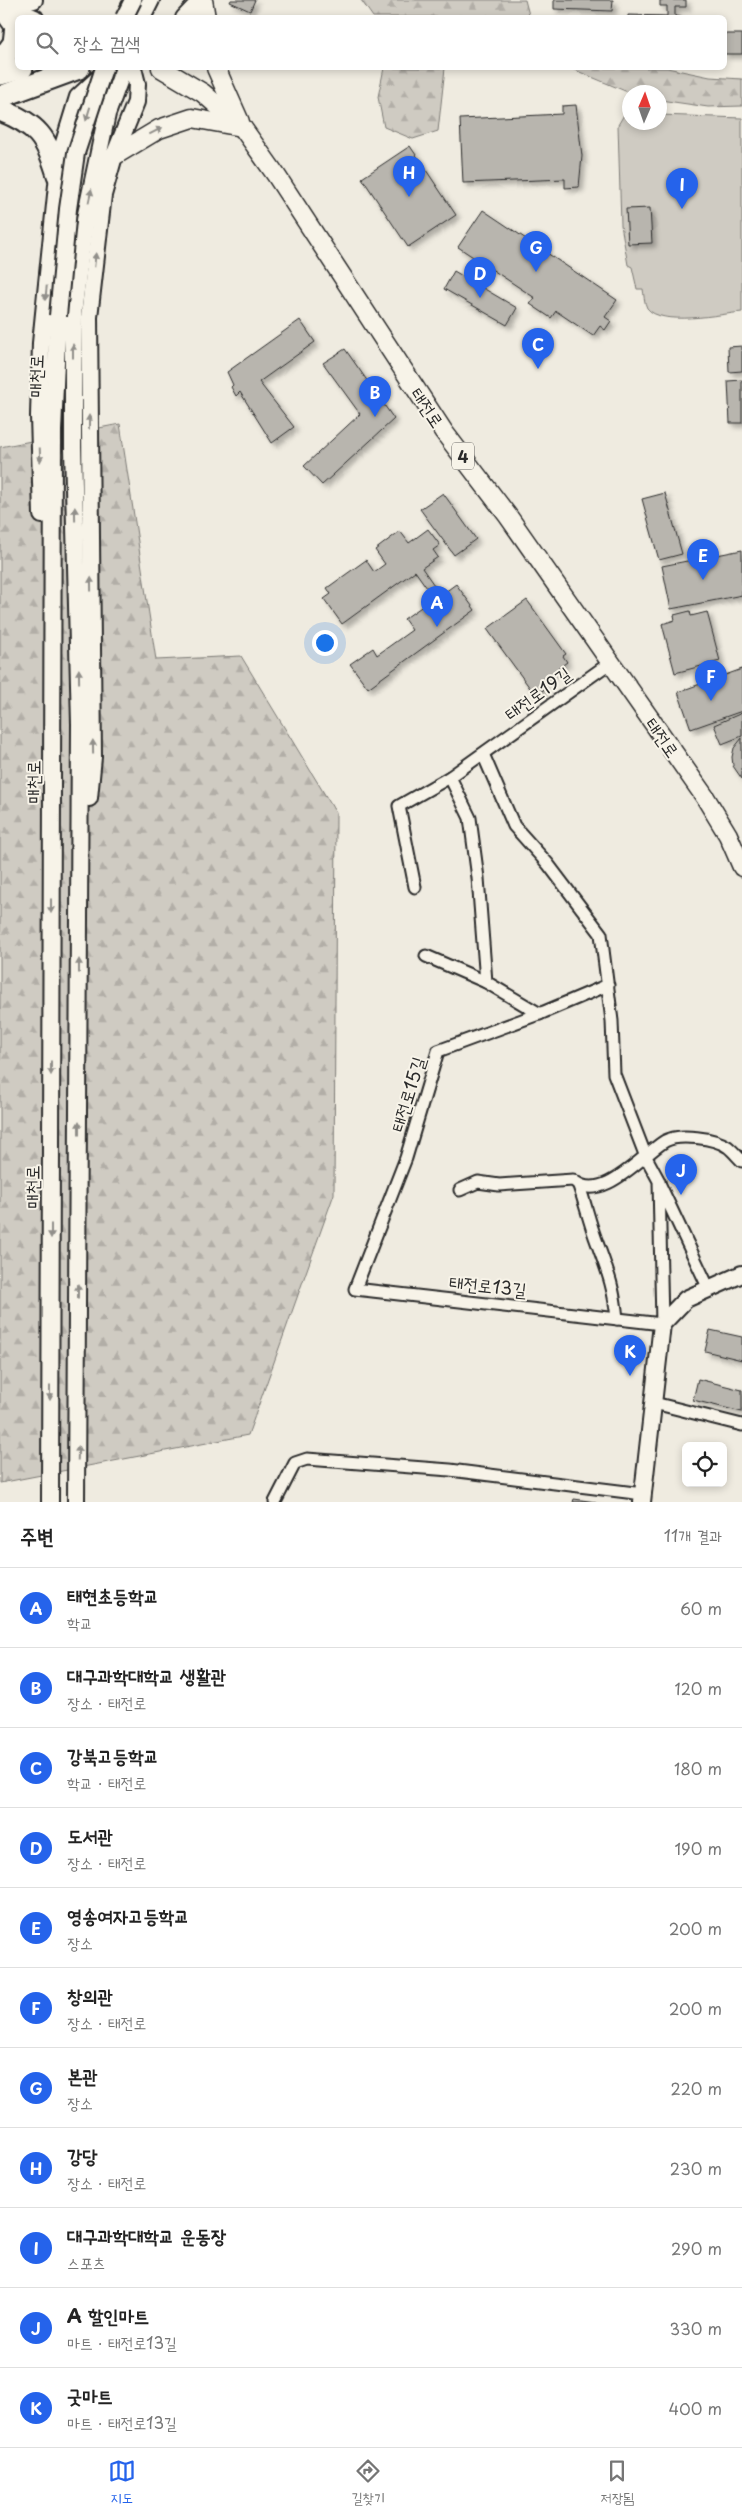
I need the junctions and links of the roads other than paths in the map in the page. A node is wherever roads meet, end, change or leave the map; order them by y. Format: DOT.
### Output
graph roads {
  1 [pos="34,0"];
  2 [pos="125,0"];
  3 [pos="133,0"];
  4 [pos="151,0"];
  5 [pos="202,0"];
  6 [pos="0,3"];
  7 [pos="27,15"];
  8 [pos="125,15"];
  9 [pos="126,15"];
  10 [pos="144,15"];
  11 [pos="187,15"];
  12 [pos="205,15"];
  13 [pos="15,25"];
  14 [pos="15,34"];
  15 [pos="0,62"];
  16 [pos="15,70"];
  17 [pos="74,70"];
  18 [pos="103,70"];
  19 [pos="107,70"];
  20 [pos="123,70"];
  21 [pos="134,70"];
  22 [pos="165,70"];
  23 [pos="217,70"];
  24 [pos="0,74"];
  25 [pos="0,97"];
  26 [pos="0,110"];
  27 [pos="242,127"];
  28 [pos="114,156"];
  29 [pos="58,174"];
  30 [pos="65,315"];
  31 [pos="611,662"];
  32 [pos="483,754"];
  33 [pos="450,777"];
  34 [pos="52,857"];
  35 [pos="742,867"];
  36 [pos="80,882"];
  37 [pos="415,887"];
  38 [pos="426,956"];
  39 [pos="486,982"];
  40 [pos="608,985"];
  41 [pos="540,1014"];
  42 [pos="646,1157"];
  43 [pos="742,1160"];
  44 [pos="659,1181"];
  45 [pos="579,1186"];
  46 [pos="460,1190"];
  47 [pos="742,1274"];
  48 [pos="709,1289"];
  49 [pos="355,1290"];
  50 [pos="616,1319"];
  51 [pos="662,1324"];
  52 [pos="654,1403"];
  53 [pos="742,1425"];
  54 [pos="643,1498"];
  55 [pos="50,1502"];
  56 [pos="76,1502"];
  57 [pos="275,1502"];
  1 -- 6 [label="main road"];
  2 -- 8 [label="main road"];
  3 -- 9 [label="main road, bridge"];
  4 -- 10 [label="main road"];
  5 -- 11 [label="main road"];
  5 -- 12 [label="main road"];
  6 -- 7 [label="main road"];
  6 -- 13 [label="highway"];
  14 -- 15 [label="highway"];
  16 -- 24 [label="highway"];
  17 -- 25 [label="highway"];
  18 -- 30 [label="main road, 매천로, one-way, bridge"];
  19 -- 29 [label="main road"];
  30 -- 20 [label="main road, one-way"];
  21 -- 28 [label="main road"];
  22 -- 27 [label="main road, 태전로 / 4"];
  23 -- 27 [label="main road"];
  26 -- 29 [label="highway"];
  28 -- 27 [label="main road, one-way"];
  27 -- 31 [label="main road, 태전로 / 4"];
  36 -- 28 [label="main road, one-way"];
  29 -- 34 [label="main road, one-way"];
  30 -- 34 [label="main road, 매천로"];
  36 -- 30 [label="main road, 매천로, one-way"];
  31 -- 32 [label="street, 태전로19길"];
  31 -- 35 [label="main road, 태전로 / 4"];
  32 -- 33 [label="street, 태전로19길"];
  32 -- 40 [label="street"];
  33 -- 37 [label="street, 태전로19길"];
  33 -- 39 [label="street"];
  34 -- 55 [label="main road, 매천로, one-way"];
  56 -- 36 [label="main road, 매천로, one-way"];
  38 -- 39 [label="street"];
  39 -- 41 [label="street"];
  40 -- 41 [label="street, 태전로15길"];
  40 -- 42 [label="street"];
  41 -- 49 [label="street, 태전로15길"];
  42 -- 43 [label="street"];
  42 -- 44 [label="street"];
  42 -- 45 [label="street"];
  44 -- 48 [label="street"];
  44 -- 51 [label="street"];
  45 -- 46 [label="street"];
  45 -- 50 [label="street"];
  47 -- 48 [label="main road"];
  48 -- 51 [label="main road"];
  49 -- 50 [label="street, 태전로13길"];
  50 -- 51 [label="street, 태전로13길"];
  51 -- 52 [label="main road"];
  52 -- 53 [label="street"];
  52 -- 54 [label="main road"];
  54 -- 57 [label="street"];
}
